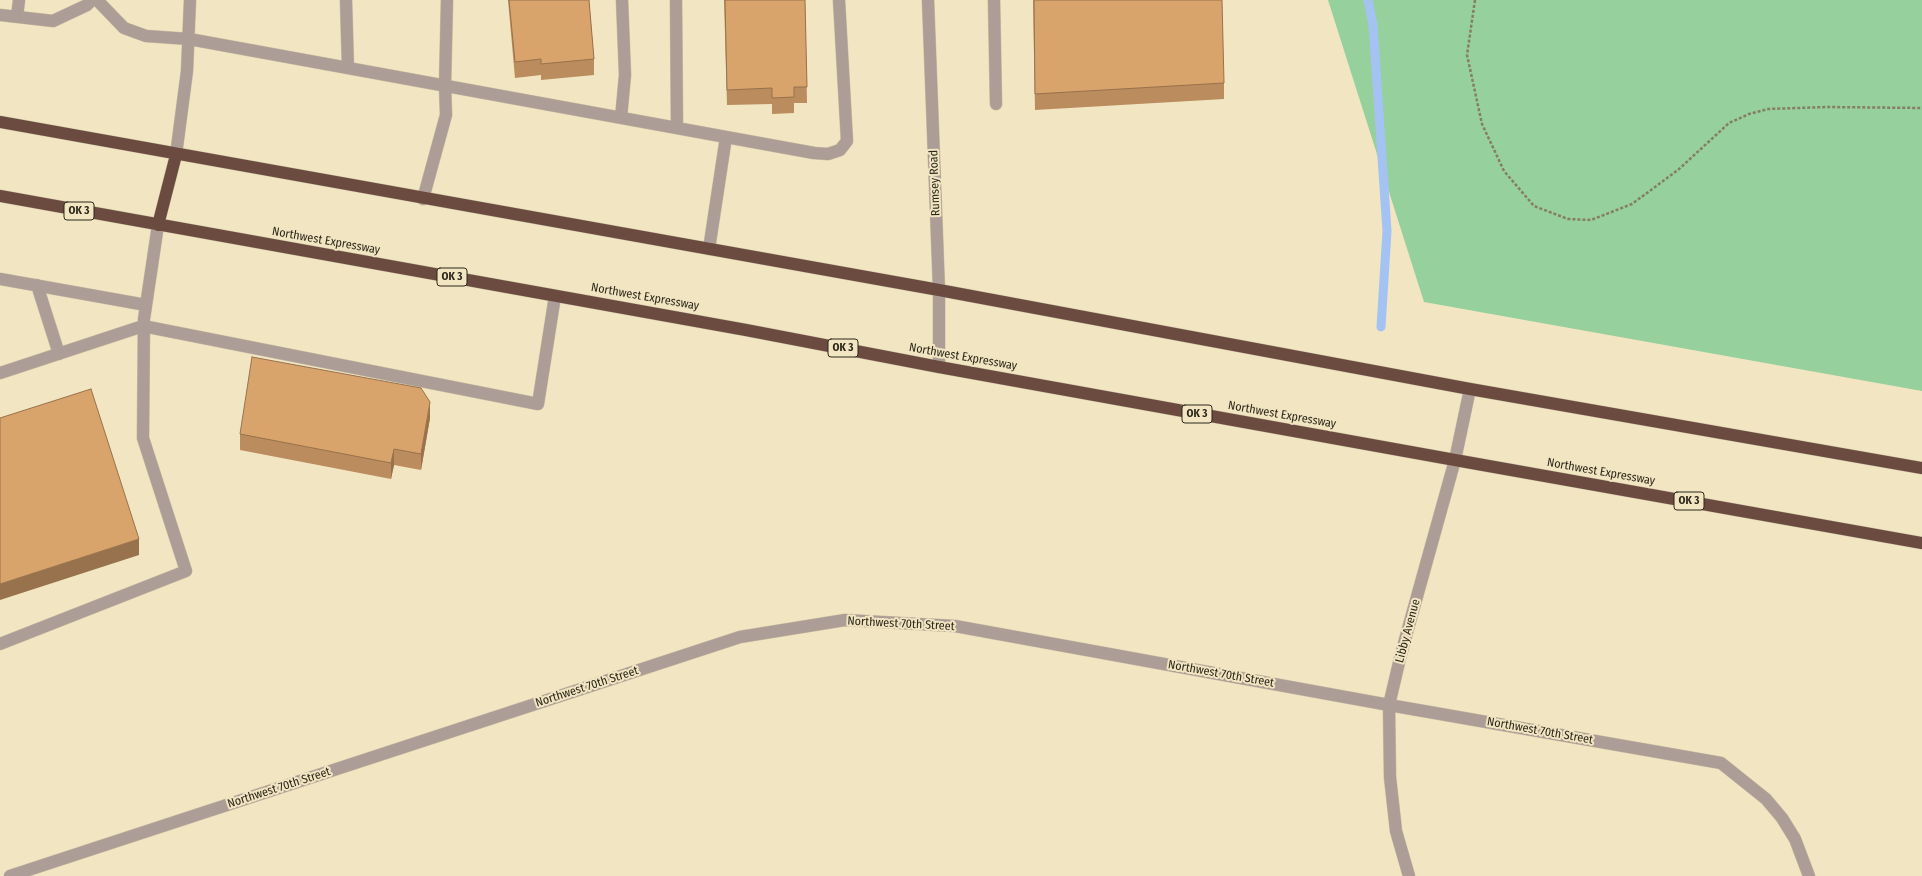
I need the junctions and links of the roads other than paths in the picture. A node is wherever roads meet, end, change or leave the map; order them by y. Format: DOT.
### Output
graph roads {
  1 [pos="19,0"];
  2 [pos="92,0"];
  3 [pos="97,0"];
  4 [pos="190,0"];
  5 [pos="346,0"];
  6 [pos="448,0"];
  7 [pos="622,0"];
  8 [pos="676,0"];
  9 [pos="838,0"];
  10 [pos="928,0"];
  11 [pos="994,0"];
  12 [pos="0,15"];
  13 [pos="17,17"];
  14 [pos="189,39"];
  15 [pos="348,68"];
  16 [pos="445,85"];
  17 [pos="996,104"];
  18 [pos="621,118"];
  19 [pos="0,122"];
  20 [pos="676,128"];
  21 [pos="726,137"];
  22 [pos="176,155"];
  23 [pos="0,196"];
  24 [pos="423,199"];
  25 [pos="158,225"];
  26 [pos="708,249"];
  27 [pos="0,279"];
  28 [pos="37,285"];
  29 [pos="939,290"];
  30 [pos="555,296"];
  31 [pos="146,305"];
  32 [pos="143,326"];
  33 [pos="59,354"];
  34 [pos="939,367"];
  35 [pos="0,373"];
  36 [pos="1470,389"];
  37 [pos="1455,460"];
  38 [pos="1922,468"];
  39 [pos="1922,543"];
  40 [pos="0,644"];
  41 [pos="1389,706"];
  42 [pos="10,876"];
  43 [pos="1409,876"];
  44 [pos="1809,876"];
  1 -- 13 [label="street"];
  2 -- 13 [label="street"];
  3 -- 14 [label="street"];
  4 -- 14 [label="street"];
  5 -- 15 [label="street"];
  6 -- 16 [label="street"];
  7 -- 18 [label="street"];
  8 -- 20 [label="street"];
  9 -- 21 [label="street"];
  10 -- 29 [label="street, Rumsey Road"];
  11 -- 17 [label="street"];
  12 -- 13 [label="street"];
  14 -- 15 [label="street"];
  14 -- 22 [label="street"];
  15 -- 16 [label="street"];
  16 -- 18 [label="street"];
  16 -- 24 [label="street"];
  18 -- 20 [label="street"];
  19 -- 22 [label="highway"];
  20 -- 21 [label="street"];
  21 -- 26 [label="street"];
  22 -- 24 [label="highway"];
  22 -- 25 [label="highway"];
  23 -- 25 [label="highway, Northwest Expressway / OK 3"];
  24 -- 26 [label="highway"];
  25 -- 30 [label="highway, Northwest Expressway / OK 3"];
  25 -- 31 [label="street"];
  26 -- 29 [label="highway"];
  27 -- 28 [label="street"];
  28 -- 31 [label="street"];
  28 -- 33 [label="street"];
  29 -- 34 [label="street, Rumsey Road"];
  29 -- 36 [label="highway"];
  30 -- 32 [label="street"];
  30 -- 34 [label="highway, Northwest Expressway / OK 3"];
  31 -- 32 [label="street"];
  32 -- 33 [label="street"];
  32 -- 40 [label="street"];
  33 -- 35 [label="street"];
  34 -- 37 [label="highway, Northwest Expressway / OK 3"];
  36 -- 37 [label="street, Libby Avenue"];
  36 -- 38 [label="highway"];
  37 -- 39 [label="highway, Northwest Expressway / OK 3"];
  37 -- 41 [label="street, Libby Avenue"];
  41 -- 42 [label="street, Northwest 70th Street"];
  41 -- 43 [label="street, Libby Avenue"];
  41 -- 44 [label="street, Northwest 70th Street"];
}
